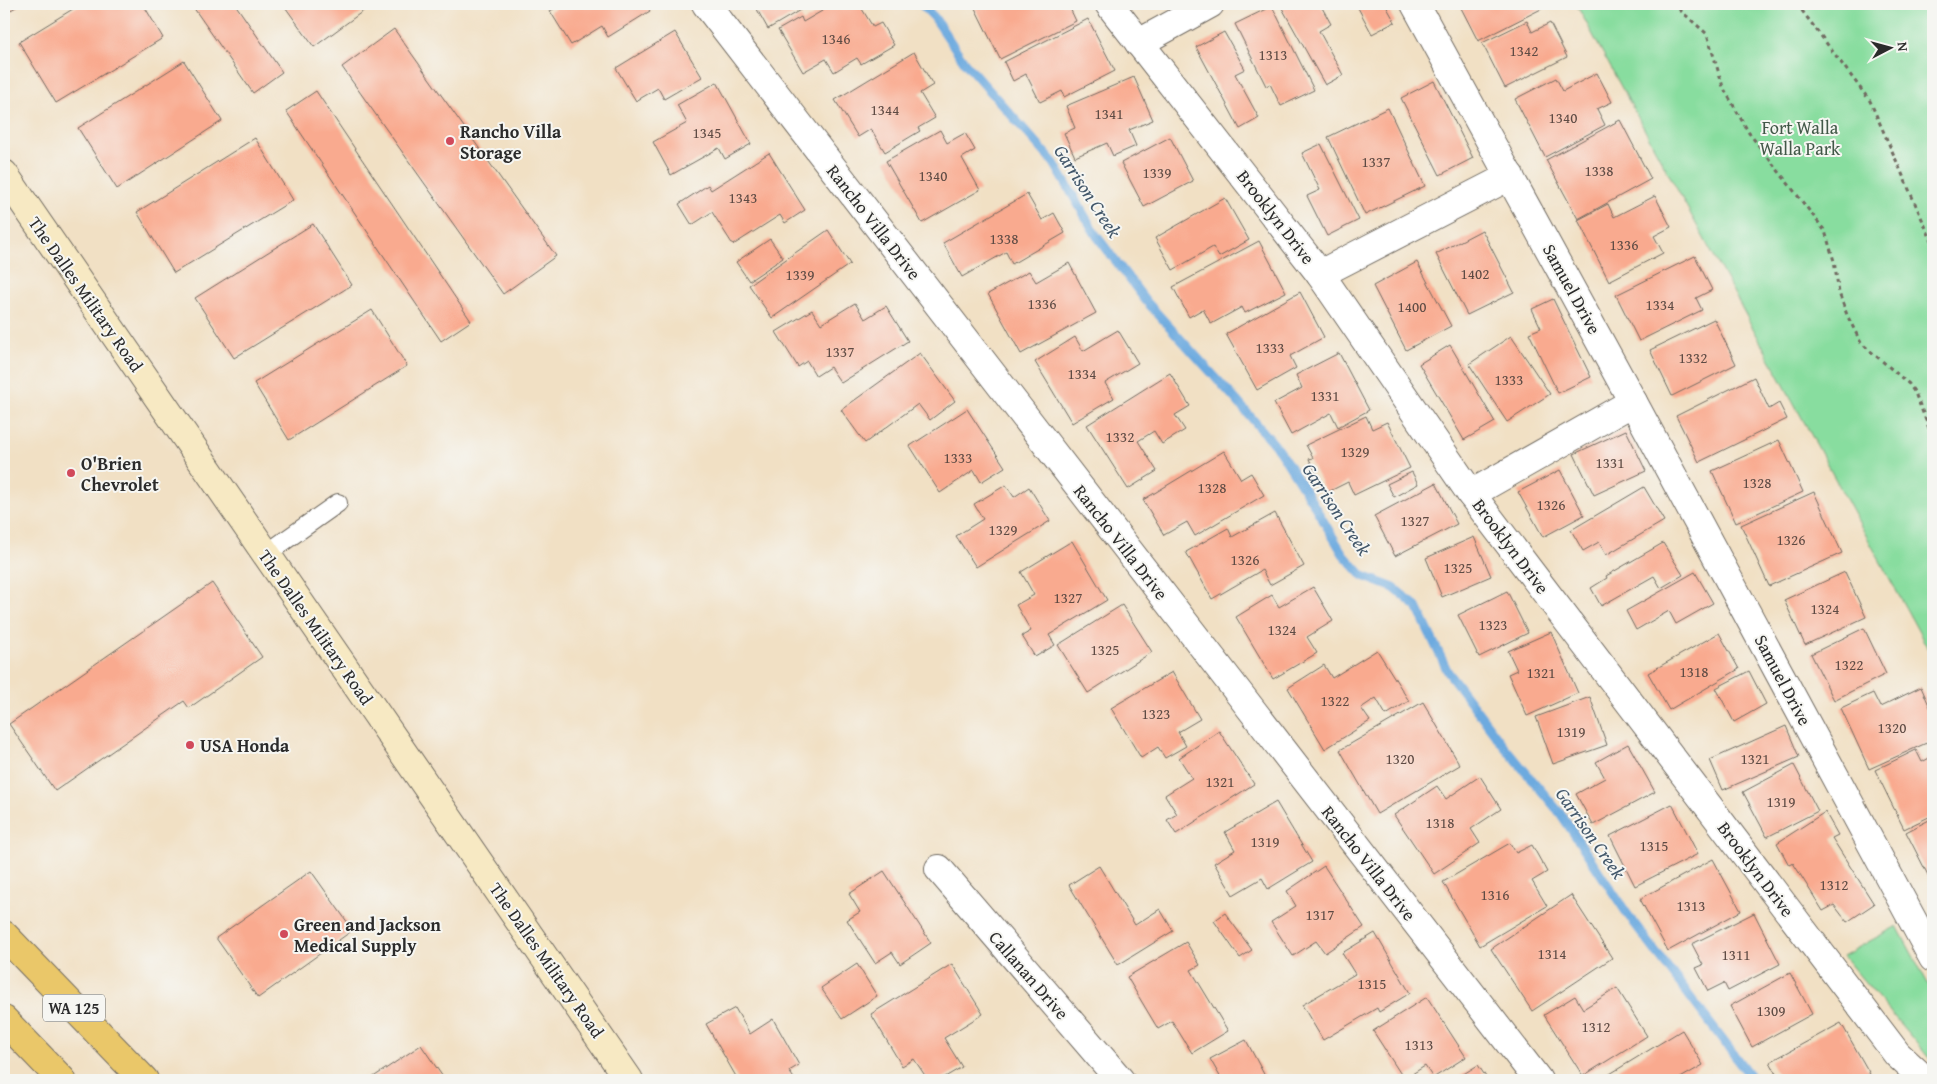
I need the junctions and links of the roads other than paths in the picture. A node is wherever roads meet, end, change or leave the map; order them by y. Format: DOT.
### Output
graph roads {
  1 [pos="706,4"];
  2 [pos="1109,4"];
  3 [pos="1210,4"];
  4 [pos="1416,4"];
  5 [pos="1139,43"];
  6 [pos="4,174"];
  7 [pos="1510,176"];
  8 [pos="1320,274"];
  9 [pos="1633,402"];
  10 [pos="1472,494"];
  11 [pos="338,503"];
  12 [pos="266,554"];
  13 [pos="939,869"];
  14 [pos="4,935"];
  15 [pos="1933,958"];
  16 [pos="4,1020"];
  17 [pos="62,1080"];
  18 [pos="144,1080"];
  19 [pos="629,1080"];
  20 [pos="1120,1080"];
  21 [pos="1538,1080"];
  22 [pos="1925,1080"];
  1 -- 21 [label="street, Rancho Villa Drive"];
  2 -- 5 [label="street, Brooklyn Drive"];
  3 -- 5 [label="street"];
  4 -- 7 [label="street, Samuel Drive"];
  5 -- 8 [label="street, Brooklyn Drive"];
  6 -- 12 [label="main road, The Dalles Military Road"];
  7 -- 8 [label="street"];
  7 -- 9 [label="street, Samuel Drive"];
  8 -- 10 [label="street, Brooklyn Drive"];
  9 -- 10 [label="street"];
  9 -- 15 [label="street, Samuel Drive"];
  10 -- 22 [label="street, Brooklyn Drive"];
  11 -- 12 [label="lane"];
  12 -- 19 [label="main road, The Dalles Military Road"];
  13 -- 20 [label="street, Callanan Drive"];
  14 -- 18 [label="main road, WA 125"];
  16 -- 17 [label="main road"];
}
